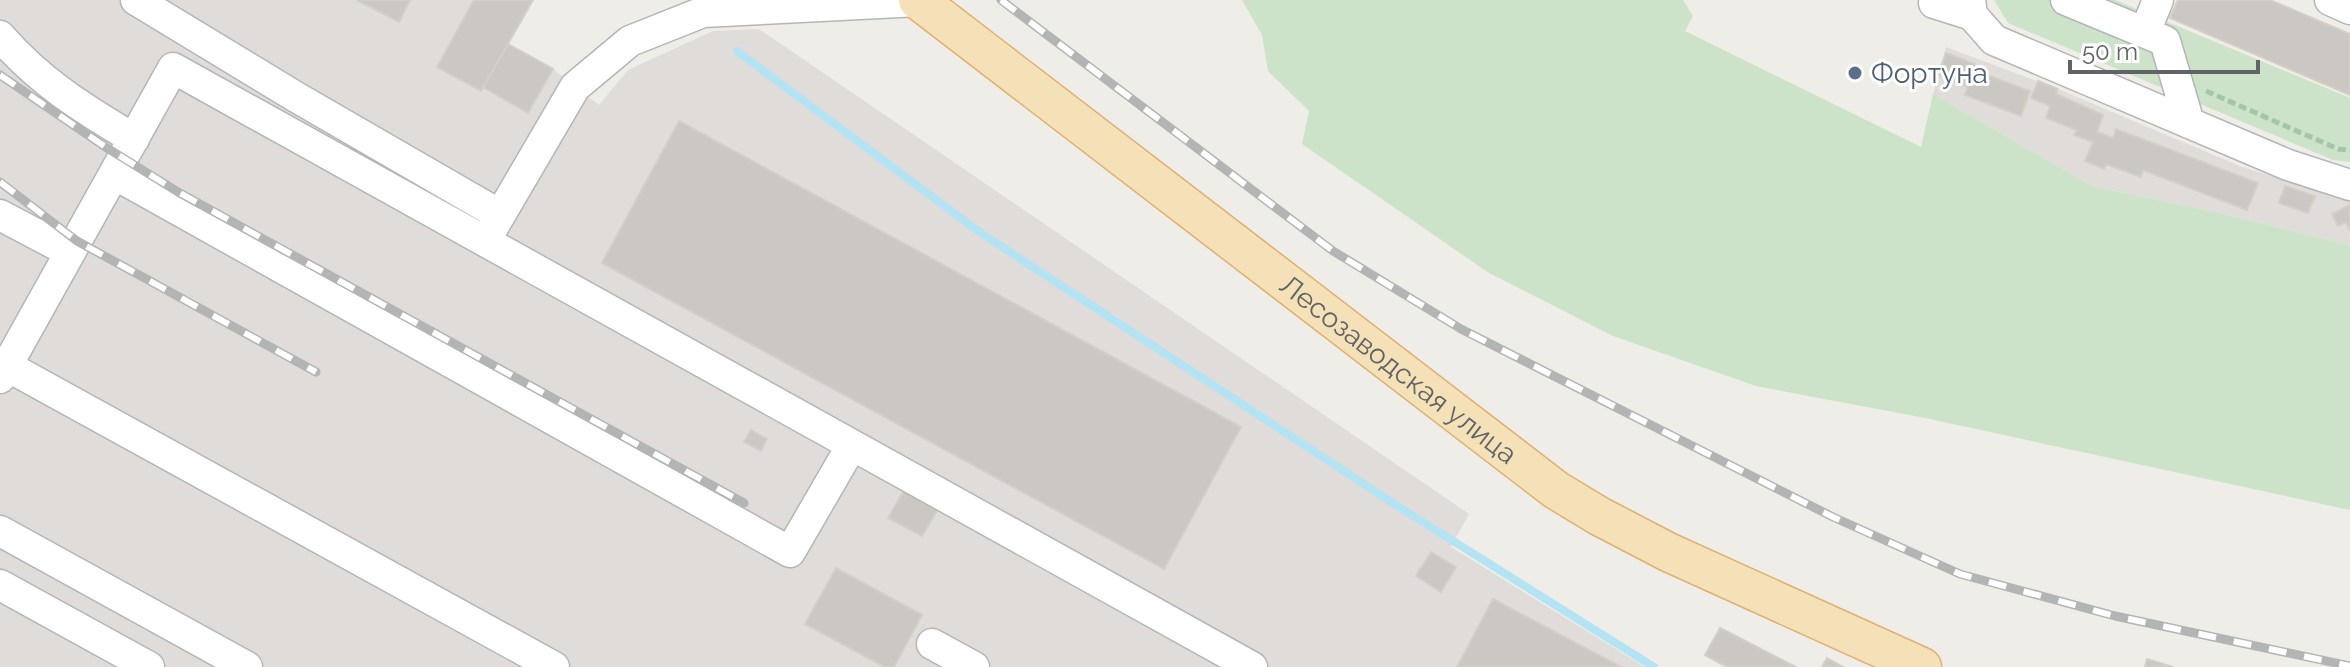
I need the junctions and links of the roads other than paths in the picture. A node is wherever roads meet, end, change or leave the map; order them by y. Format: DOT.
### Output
graph roads {
  1 [pos="136,0"];
  2 [pos="918,0"];
  3 [pos="2066,0"];
  4 [pos="2158,0"];
  5 [pos="2330,0"];
  6 [pos="814,3"];
  7 [pos="1934,3"];
  8 [pos="1971,8"];
  9 [pos="2350,9"];
  10 [pos="2145,32"];
  11 [pos="0,36"];
  12 [pos="2189,123"];
  13 [pos="134,139"];
  14 [pos="114,174"];
  15 [pos="2350,185"];
  16 [pos="0,215"];
  17 [pos="500,215"];
  18 [pos="485,241"];
  19 [pos="70,252"];
  20 [pos="2,370"];
  21 [pos="852,445"];
  22 [pos="0,531"];
  23 [pos="0,585"];
  24 [pos="932,644"];
  25 [pos="1239,664"];
  26 [pos="149,667"];
  27 [pos="247,667"];
  28 [pos="554,667"];
  29 [pos="974,667"];
  30 [pos="1922,667"];
  1 -- 17 [label="street"];
  2 -- 6 [label="street"];
  2 -- 30 [label="main road, Лесозаводская улица"];
  3 -- 10 [label="street"];
  4 -- 10 [label="street"];
  5 -- 9 [label="street"];
  6 -- 17 [label="street"];
  7 -- 8 [label="street"];
  8 -- 12 [label="street"];
  10 -- 12 [label="street"];
  11 -- 13 [label="street"];
  12 -- 15 [label="street"];
  13 -- 14 [label="street"];
  13 -- 18 [label="street"];
  14 -- 19 [label="street"];
  14 -- 21 [label="street"];
  16 -- 19 [label="street"];
  17 -- 18 [label="street"];
  18 -- 21 [label="street"];
  19 -- 20 [label="street"];
  20 -- 28 [label="street"];
  21 -- 25 [label="street"];
  22 -- 27 [label="street"];
  23 -- 26 [label="street"];
  24 -- 29 [label="street"];
}
